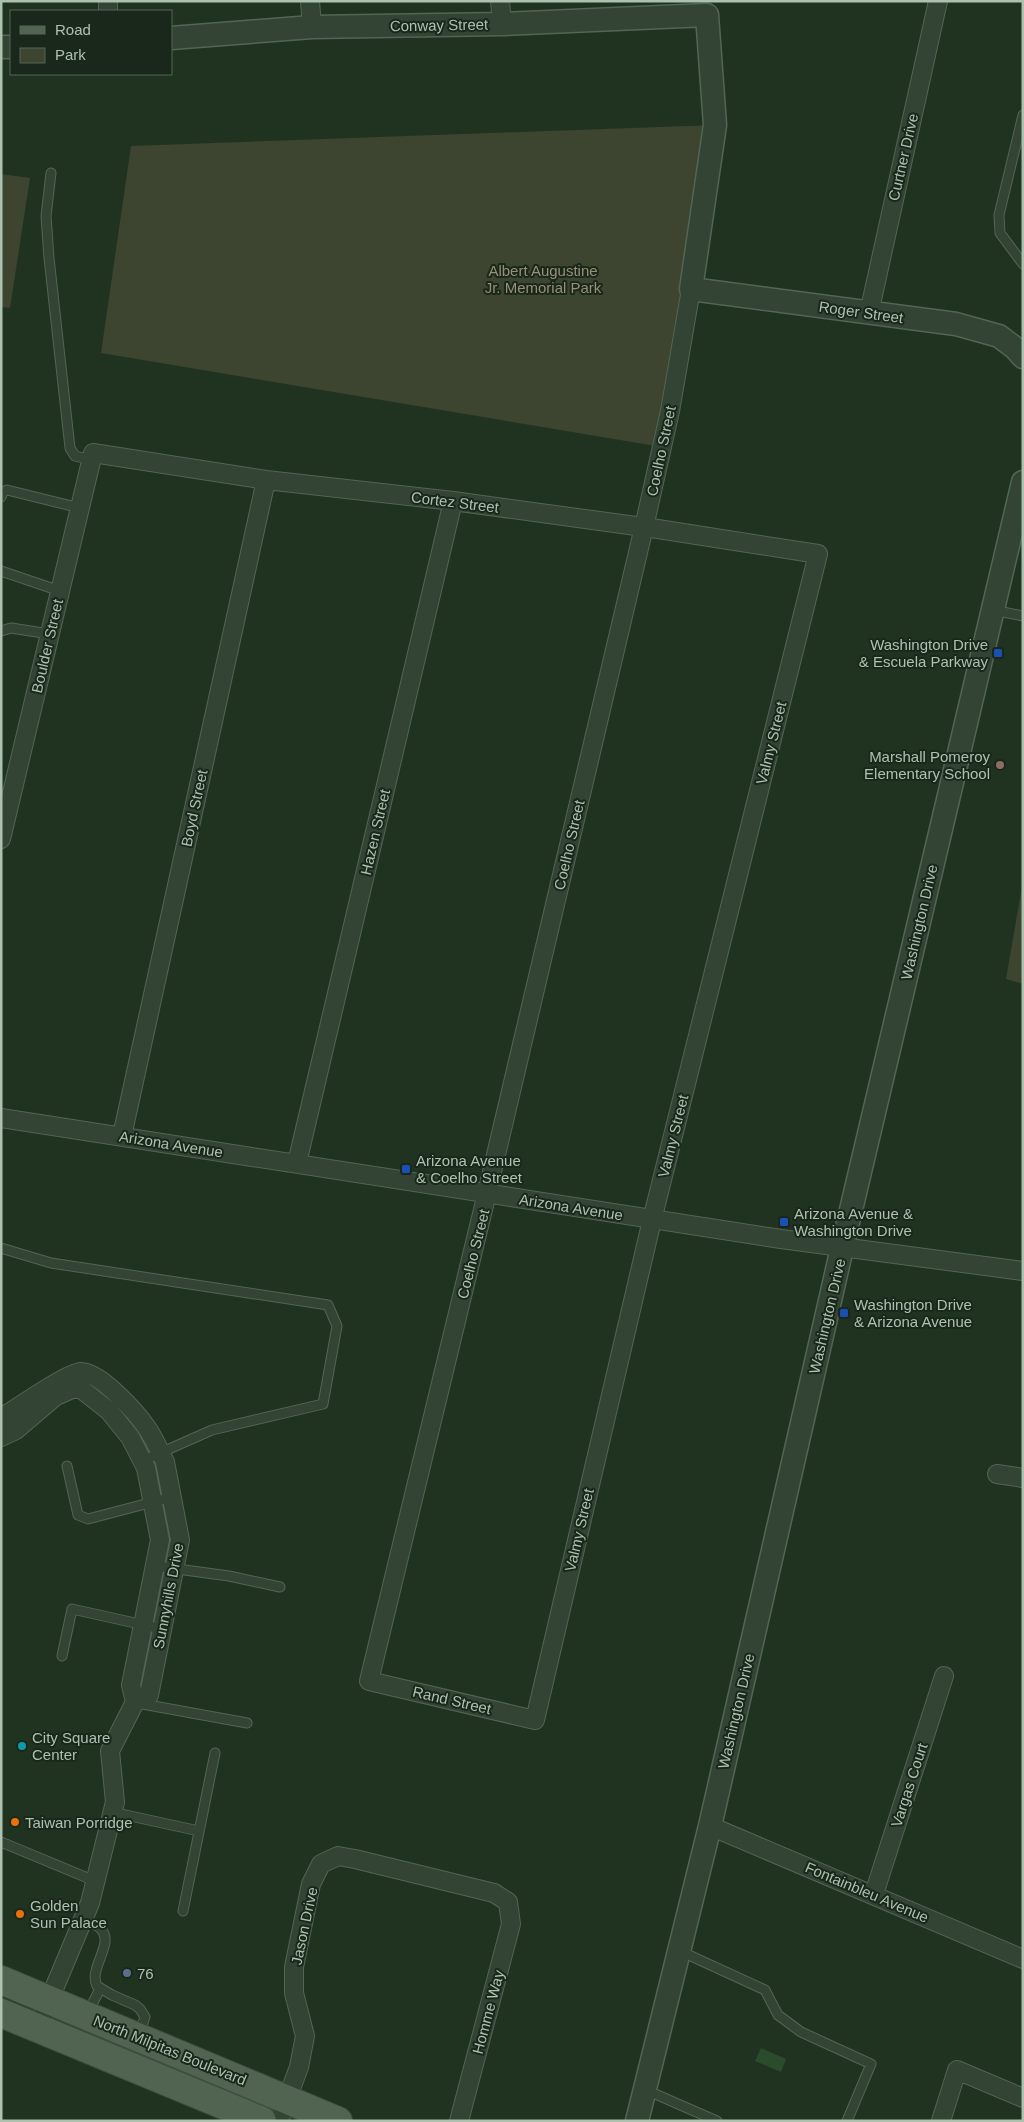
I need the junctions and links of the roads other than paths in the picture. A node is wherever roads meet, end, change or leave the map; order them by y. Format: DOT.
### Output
graph roads {
  1 [pos="310,1"];
  2 [pos="500,1"];
  3 [pos="938,1"];
  4 [pos="706,8"];
  5 [pos="502,24"];
  6 [pos="312,27"];
  7 [pos="172,38"];
  8 [pos="1023,115"];
  9 [pos="51,173"];
  10 [pos="1023,264"];
  11 [pos="691,289"];
  12 [pos="869,313"];
  13 [pos="1020,347"];
  14 [pos="92,457"];
  15 [pos="266,480"];
  16 [pos="1023,482"];
  17 [pos="1,497"];
  18 [pos="453,501"];
  19 [pos="1020,506"];
  20 [pos="80,508"];
  21 [pos="644,527"];
  22 [pos="818,554"];
  23 [pos="1,571"];
  24 [pos="60,591"];
  25 [pos="992,610"];
  26 [pos="1023,616"];
  27 [pos="1,630"];
  28 [pos="50,634"];
  29 [pos="3,820"];
  30 [pos="1,839"];
  31 [pos="1,1118"];
  32 [pos="122,1136"];
  33 [pos="297,1163"];
  34 [pos="487,1193"];
  35 [pos="652,1220"];
  36 [pos="1,1248"];
  37 [pos="842,1248"];
  38 [pos="1023,1270"];
  39 [pos="1,1418"];
  40 [pos="1,1437"];
  41 [pos="160,1452"];
  42 [pos="142,1461"];
  43 [pos="67,1466"];
  44 [pos="997,1474"];
  45 [pos="1023,1478"];
  46 [pos="172,1497"];
  47 [pos="153,1502"];
  48 [pos="155,1566"];
  49 [pos="174,1570"];
  50 [pos="280,1587"];
  51 [pos="143,1625"];
  52 [pos="162,1629"];
  53 [pos="62,1656"];
  54 [pos="944,1676"];
  55 [pos="369,1681"];
  56 [pos="135,1702"];
  57 [pos="535,1720"];
  58 [pos="247,1723"];
  59 [pos="215,1753"];
  60 [pos="112,1812"];
  61 [pos="710,1826"];
  62 [pos="199,1831"];
  63 [pos="1,1842"];
  64 [pos="95,1881"];
  65 [pos="874,1894"];
  66 [pos="508,1902"];
  67 [pos="183,1911"];
  68 [pos="84,1918"];
  69 [pos="680,1951"];
  70 [pos="1023,1959"];
  71 [pos="1,1980"];
  72 [pos="100,1989"];
  73 [pos="49,2001"];
  74 [pos="1,2013"];
  75 [pos="86,2016"];
  76 [pos="37,2029"];
  77 [pos="138,2038"];
  78 [pos="645,2090"];
  79 [pos="1023,2098"];
  80 [pos="283,2110"];
  81 [pos="311,2115"];
  82 [pos="262,2121"];
  83 [pos="338,2121"];
  84 [pos="459,2121"];
  85 [pos="637,2121"];
  86 [pos="717,2121"];
  87 [pos="847,2121"];
  88 [pos="941,2121"];
  1 -- 6 [label="street"];
  2 -- 5 [label="street"];
  3 -- 12 [label="street, Curtner Drive"];
  4 -- 5 [label="street, Conway Street"];
  4 -- 11 [label="street, Coelho Street"];
  5 -- 6 [label="street, Conway Street"];
  6 -- 7 [label="street, Conway Street"];
  8 -- 10 [label="lane"];
  9 -- 14 [label="lane"];
  11 -- 12 [label="street, Roger Street"];
  11 -- 21 [label="street, Coelho Street"];
  12 -- 13 [label="street, Roger Street"];
  14 -- 15 [label="street, Cortez Street"];
  14 -- 20 [label="street, Boulder Street"];
  15 -- 18 [label="street, Cortez Street"];
  15 -- 32 [label="street, Boyd Street"];
  16 -- 19 [label="street, Washington Drive"];
  17 -- 20 [label="lane"];
  18 -- 21 [label="street, Cortez Street"];
  18 -- 33 [label="street, Hazen Street"];
  19 -- 25 [label="street, Washington Drive"];
  20 -- 24 [label="street, Boulder Street"];
  21 -- 22 [label="street, Cortez Street"];
  21 -- 34 [label="street, Coelho Street"];
  22 -- 35 [label="street, Valmy Street"];
  23 -- 24 [label="lane"];
  24 -- 28 [label="street, Boulder Street"];
  25 -- 26 [label="lane"];
  25 -- 37 [label="street, Washington Drive"];
  27 -- 28 [label="lane"];
  28 -- 29 [label="street, Boulder Street"];
  29 -- 30 [label="street, Boulder Street"];
  31 -- 32 [label="street, Arizona Avenue"];
  32 -- 33 [label="street, Arizona Avenue"];
  33 -- 34 [label="street, Arizona Avenue"];
  34 -- 35 [label="street, Arizona Avenue"];
  34 -- 55 [label="street, Coelho Street"];
  35 -- 37 [label="street, Arizona Avenue"];
  35 -- 57 [label="street, Valmy Street"];
  36 -- 41 [label="lane"];
  37 -- 38 [label="street, Arizona Avenue"];
  37 -- 61 [label="street, Washington Drive"];
  39 -- 41 [label="street, Sunnyhills Drive"];
  40 -- 42 [label="street, Sunnyhills Drive"];
  41 -- 42 [label="lane"];
  41 -- 46 [label="street, Sunnyhills Drive"];
  42 -- 47 [label="street, Sunnyhills Drive"];
  43 -- 47 [label="lane"];
  44 -- 45 [label="street"];
  46 -- 47 [label="lane"];
  46 -- 49 [label="street, Sunnyhills Drive"];
  47 -- 48 [label="street, Sunnyhills Drive"];
  48 -- 49 [label="lane"];
  48 -- 51 [label="street, Sunnyhills Drive"];
  49 -- 50 [label="lane"];
  49 -- 52 [label="street, Sunnyhills Drive"];
  51 -- 52 [label="lane"];
  51 -- 53 [label="lane"];
  51 -- 56 [label="street, Sunnyhills Drive"];
  52 -- 56 [label="street, Sunnyhills Drive"];
  54 -- 65 [label="street, Vargas Court"];
  55 -- 57 [label="street, Rand Street"];
  56 -- 58 [label="lane"];
  56 -- 60 [label="street, Sunnyhills Drive"];
  59 -- 62 [label="lane"];
  60 -- 62 [label="lane"];
  60 -- 64 [label="street, Sunnyhills Drive"];
  61 -- 65 [label="street, Fontainbleu Avenue"];
  61 -- 69 [label="street, Washington Drive"];
  62 -- 67 [label="lane"];
  63 -- 64 [label="lane"];
  64 -- 68 [label="street, Sunnyhills Drive"];
  65 -- 70 [label="street, Fontainbleu Avenue"];
  66 -- 80 [label="street, Jason Drive"];
  66 -- 84 [label="street, Homme Way"];
  68 -- 72 [label="lane"];
  68 -- 73 [label="street, Sunnyhills Drive"];
  69 -- 78 [label="street, Washington Drive"];
  69 -- 87 [label="lane"];
  71 -- 73 [label="main road, North Milpitas Boulevard"];
  72 -- 75 [label="lane"];
  72 -- 77 [label="lane"];
  73 -- 75 [label="main road, North Milpitas Boulevard"];
  73 -- 76 [label="street, Sunnyhills Drive"];
  74 -- 76 [label="main road, North Milpitas Boulevard"];
  75 -- 77 [label="main road, North Milpitas Boulevard"];
  76 -- 82 [label="main road, North Milpitas Boulevard"];
  77 -- 80 [label="main road, North Milpitas Boulevard"];
  78 -- 85 [label="street, Washington Drive"];
  78 -- 86 [label="lane"];
  79 -- 88 [label="street"];
  80 -- 81 [label="main road, North Milpitas Boulevard"];
  81 -- 83 [label="main road, North Milpitas Boulevard"];
}
